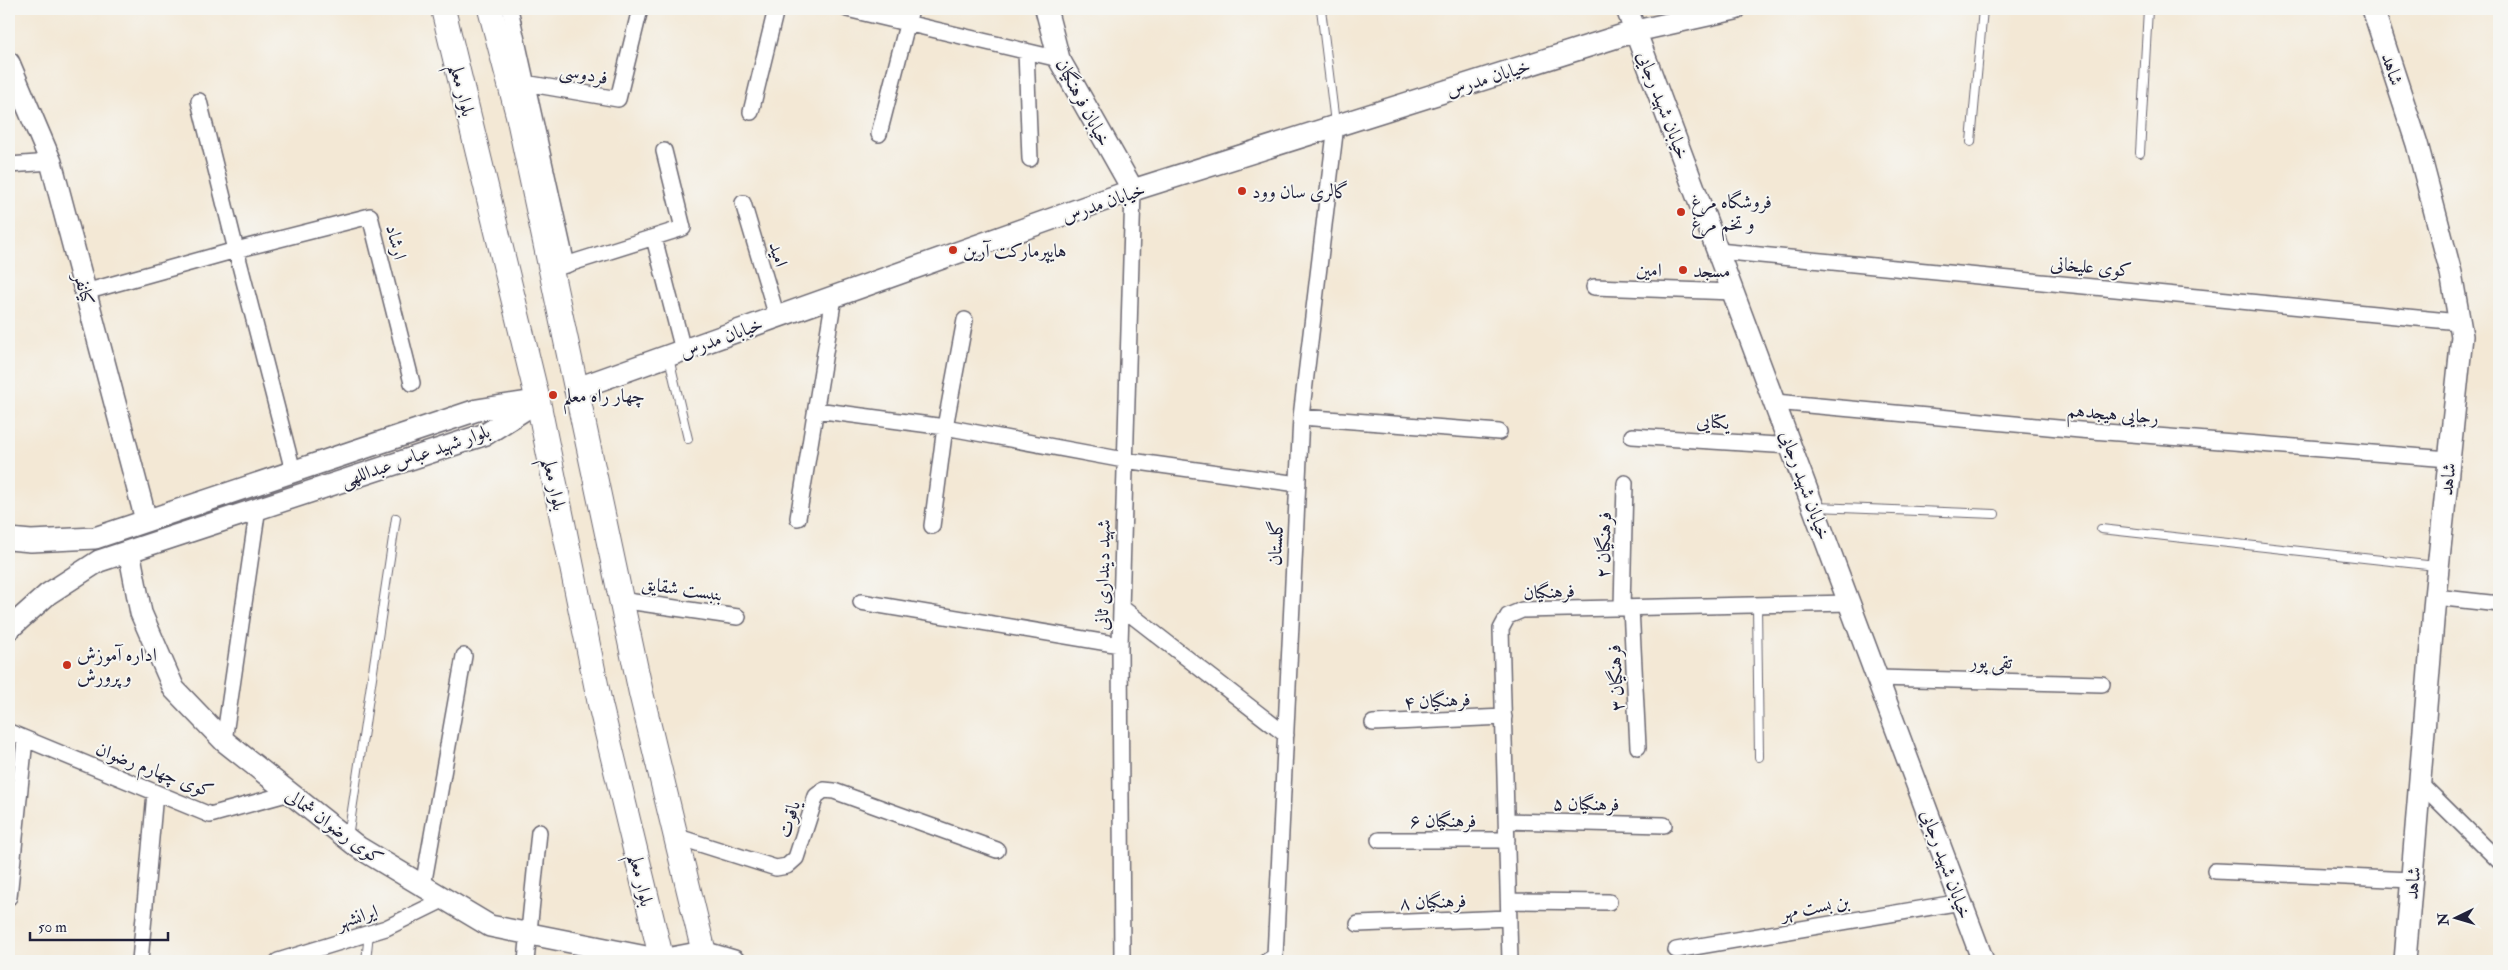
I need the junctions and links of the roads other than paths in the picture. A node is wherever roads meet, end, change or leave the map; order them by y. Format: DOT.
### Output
graph roads {
  1 [pos="443,9"];
  2 [pos="490,9"];
  3 [pos="510,9"];
  4 [pos="640,9"];
  5 [pos="776,9"];
  6 [pos="847,9"];
  7 [pos="1046,9"];
  8 [pos="1321,9"];
  9 [pos="1627,9"];
  10 [pos="1735,9"];
  11 [pos="1982,9"];
  12 [pos="2148,9"];
  13 [pos="2373,9"];
  14 [pos="909,16"];
  15 [pos="1636,31"];
  16 [pos="1026,51"];
  17 [pos="1059,59"];
  18 [pos="9,63"];
  19 [pos="519,82"];
  20 [pos="199,101"];
  21 [pos="751,112"];
  22 [pos="1336,125"];
  23 [pos="879,134"];
  24 [pos="1971,142"];
  25 [pos="664,151"];
  26 [pos="2140,153"];
  27 [pos="1030,159"];
  28 [pos="51,162"];
  29 [pos="9,165"];
  30 [pos="1133,190"];
  31 [pos="743,203"];
  32 [pos="654,238"];
  33 [pos="236,250"];
  34 [pos="1718,251"];
  35 [pos="559,267"];
  36 [pos="1594,287"];
  37 [pos="85,292"];
  38 [pos="1734,292"];
  39 [pos="834,297"];
  40 [pos="777,317"];
  41 [pos="966,320"];
  42 [pos="2459,322"];
  43 [pos="676,353"];
  44 [pos="412,383"];
  45 [pos="575,389"];
  46 [pos="538,401"];
  47 [pos="1775,402"];
  48 [pos="816,410"];
  49 [pos="1301,417"];
  50 [pos="945,427"];
  51 [pos="1499,432"];
  52 [pos="1632,436"];
  53 [pos="688,440"];
  54 [pos="1792,446"];
  55 [pos="2449,459"];
  56 [pos="1124,460"];
  57 [pos="293,471"];
  58 [pos="1625,483"];
  59 [pos="1298,484"];
  60 [pos="258,507"];
  61 [pos="1814,507"];
  62 [pos="1995,514"];
  63 [pos="396,518"];
  64 [pos="798,518"];
  65 [pos="146,520"];
  66 [pos="932,526"];
  67 [pos="2101,529"];
  68 [pos="9,539"];
  69 [pos="129,551"];
  70 [pos="2438,566"];
  71 [pos="2435,597"];
  72 [pos="620,600"];
  73 [pos="861,602"];
  74 [pos="1850,603"];
  75 [pos="2499,604"];
  76 [pos="1757,605"];
  77 [pos="1121,607"];
  78 [pos="1626,608"];
  79 [pos="738,617"];
  80 [pos="9,629"];
  81 [pos="1120,645"];
  82 [pos="464,656"];
  83 [pos="1878,678"];
  84 [pos="2102,684"];
  85 [pos="1504,717"];
  86 [pos="1373,723"];
  87 [pos="9,732"];
  88 [pos="1286,735"];
  89 [pos="25,739"];
  90 [pos="224,741"];
  91 [pos="1638,747"];
  92 [pos="1759,757"];
  93 [pos="2420,783"];
  94 [pos="155,792"];
  95 [pos="290,793"];
  96 [pos="1507,821"];
  97 [pos="1664,825"];
  98 [pos="539,832"];
  99 [pos="675,836"];
  100 [pos="348,839"];
  101 [pos="1379,840"];
  102 [pos="1507,840"];
  103 [pos="997,850"];
  104 [pos="2499,862"];
  105 [pos="2215,871"];
  106 [pos="2412,880"];
  107 [pos="423,886"];
  108 [pos="9,897"];
  109 [pos="445,899"];
  110 [pos="1509,901"];
  111 [pos="1609,902"];
  112 [pos="1961,902"];
  113 [pos="1509,918"];
  114 [pos="1358,924"];
  115 [pos="369,933"];
  116 [pos="528,933"];
  117 [pos="1676,950"];
  118 [pos="621,957"];
  119 [pos="704,957"];
  120 [pos="140,961"];
  121 [pos="278,961"];
  122 [pos="366,961"];
  123 [pos="526,961"];
  124 [pos="661,961"];
  125 [pos="734,961"];
  126 [pos="1122,961"];
  127 [pos="1267,961"];
  128 [pos="1510,961"];
  129 [pos="1983,961"];
  130 [pos="2405,961"];
  1 -- 46 [label="main road, بلوار معلم"];
  2 -- 19 [label="main road, بلوار معلم"];
  3 -- 19 [label="street"];
  4 -- 19 [label="street, فردوسی"];
  5 -- 21 [label="street"];
  6 -- 14 [label="street"];
  7 -- 17 [label="street, خیابان فرهنگیان"];
  8 -- 22 [label="lane"];
  9 -- 15 [label="street, خیابان شهید رجایی"];
  10 -- 15 [label="street, خیابان مدرس"];
  11 -- 24 [label="lane"];
  12 -- 26 [label="lane"];
  13 -- 42 [label="street, شاهد"];
  14 -- 16 [label="street"];
  14 -- 23 [label="street"];
  15 -- 22 [label="street, خیابان مدرس"];
  15 -- 34 [label="street, خیابان شهید رجایی"];
  16 -- 17 [label="street"];
  16 -- 27 [label="street"];
  17 -- 30 [label="street, خیابان فرهنگیان"];
  18 -- 28 [label="street, کیانفر"];
  19 -- 35 [label="main road, بلوار معلم"];
  20 -- 33 [label="street"];
  22 -- 30 [label="street, خیابان مدرس"];
  22 -- 49 [label="street, گلستان"];
  25 -- 32 [label="street"];
  28 -- 29 [label="street"];
  28 -- 37 [label="street, کیانفر"];
  30 -- 39 [label="street, خیابان مدرس"];
  30 -- 56 [label="street, شهید دینداری ثانی"];
  31 -- 40 [label="street, امید"];
  32 -- 35 [label="street"];
  32 -- 43 [label="street"];
  33 -- 37 [label="street, ارشاد"];
  33 -- 44 [label="street, ارشاد"];
  33 -- 57 [label="street"];
  34 -- 38 [label="street, خیابان شهید رجایی"];
  34 -- 42 [label="street, کوی علیخانی"];
  35 -- 45 [label="main road, بلوار معلم"];
  36 -- 38 [label="street, امین"];
  37 -- 65 [label="street, کیانفر"];
  38 -- 47 [label="street, خیابان شهید رجایی"];
  39 -- 40 [label="street, خیابان مدرس"];
  39 -- 48 [label="street"];
  40 -- 43 [label="street, خیابان مدرس"];
  41 -- 50 [label="street"];
  42 -- 55 [label="street, شاهد"];
  43 -- 45 [label="street, خیابان مدرس"];
  43 -- 53 [label="lane"];
  45 -- 46 [label="main road"];
  45 -- 72 [label="main road, بلوار معلم"];
  46 -- 57 [label="street, بلوار شهید عباس عبداللهی"];
  46 -- 60 [label="street, بلوار شهید عباس عبداللهی"];
  46 -- 124 [label="main road, بلوار معلم"];
  47 -- 54 [label="street, خیابان شهید رجایی"];
  47 -- 55 [label="street, رجایی هیجدهم"];
  48 -- 50 [label="street"];
  48 -- 64 [label="street"];
  49 -- 51 [label="street"];
  49 -- 59 [label="street, گلستان"];
  50 -- 56 [label="street"];
  50 -- 66 [label="street"];
  52 -- 54 [label="street, یکتایی"];
  54 -- 61 [label="street, خیابان شهید رجایی"];
  55 -- 70 [label="street, شاهد"];
  56 -- 59 [label="street"];
  56 -- 77 [label="street, شهید دینداری ثانی"];
  57 -- 65 [label="street, بلوار شهید عباس عبداللهی"];
  58 -- 78 [label="street, فرهنگیان ۲"];
  59 -- 88 [label="street, گلستان"];
  60 -- 69 [label="street, بلوار شهید عباس عبداللهی"];
  60 -- 90 [label="street"];
  61 -- 62 [label="lane"];
  61 -- 74 [label="street, خیابان شهید رجایی"];
  63 -- 100 [label="lane"];
  65 -- 68 [label="street, بلوار شهید عباس عبداللهی"];
  67 -- 70 [label="lane"];
  69 -- 80 [label="street, بلوار شهید عباس عبداللهی"];
  69 -- 90 [label="street, کوی رضوان شمالی"];
  70 -- 71 [label="street, شاهد"];
  71 -- 75 [label="street"];
  71 -- 93 [label="street, شاهد"];
  72 -- 79 [label="street, بنبست شقایق"];
  72 -- 99 [label="main road, بلوار معلم"];
  73 -- 81 [label="street"];
  74 -- 76 [label="street, فرهنگیان"];
  74 -- 83 [label="street, خیابان شهید رجایی"];
  76 -- 78 [label="street, فرهنگیان"];
  76 -- 92 [label="lane"];
  77 -- 81 [label="street, شهید دینداری ثانی"];
  77 -- 88 [label="street"];
  78 -- 85 [label="street, فرهنگیان"];
  78 -- 91 [label="street, فرهنگیان ۳"];
  81 -- 126 [label="street, شهید دینداری ثانی"];
  82 -- 107 [label="street"];
  83 -- 84 [label="street, تقی پور"];
  83 -- 112 [label="street, خیابان شهید رجایی"];
  85 -- 86 [label="street, فرهنگیان ۴"];
  85 -- 96 [label="street, فرهنگیان"];
  87 -- 89 [label="street, کوی چهارم رضوان"];
  88 -- 127 [label="street, گلستان"];
  89 -- 94 [label="street, کوی چهارم رضوان"];
  89 -- 108 [label="street"];
  90 -- 95 [label="street, کوی رضوان شمالی"];
  93 -- 104 [label="street"];
  93 -- 106 [label="street, شاهد"];
  94 -- 95 [label="street, کوی چهارم رضوان"];
  94 -- 120 [label="street"];
  95 -- 100 [label="street, کوی رضوان شمالی"];
  96 -- 97 [label="street, فرهنگیان ۵"];
  96 -- 102 [label="street, فرهنگیان"];
  98 -- 116 [label="street"];
  99 -- 103 [label="street, یاقوت"];
  99 -- 119 [label="main road, بلوار معلم"];
  100 -- 107 [label="street, کوی رضوان شمالی"];
  101 -- 102 [label="street, فرهنگیان ۶"];
  102 -- 110 [label="street, فرهنگیان"];
  105 -- 106 [label="street"];
  106 -- 130 [label="street, شاهد"];
  107 -- 109 [label="street, کوی رضوان شمالی"];
  109 -- 115 [label="street, ایرانشهر"];
  109 -- 116 [label="street, کوی رضوان شمالی"];
  110 -- 111 [label="street"];
  110 -- 113 [label="street, فرهنگیان"];
  112 -- 117 [label="street, بن بست مهر"];
  112 -- 129 [label="street, خیابان شهید رجایی"];
  113 -- 114 [label="street, فرهنگیان ۸"];
  113 -- 128 [label="street, فرهنگیان"];
  115 -- 121 [label="street, ایرانشهر"];
  115 -- 122 [label="lane"];
  116 -- 118 [label="street, کوی رضوان شمالی"];
  116 -- 123 [label="street"];
  118 -- 124 [label="street, کوی رضوان شمالی"];
  119 -- 124 [label="street"];
  119 -- 125 [label="street"];
}
